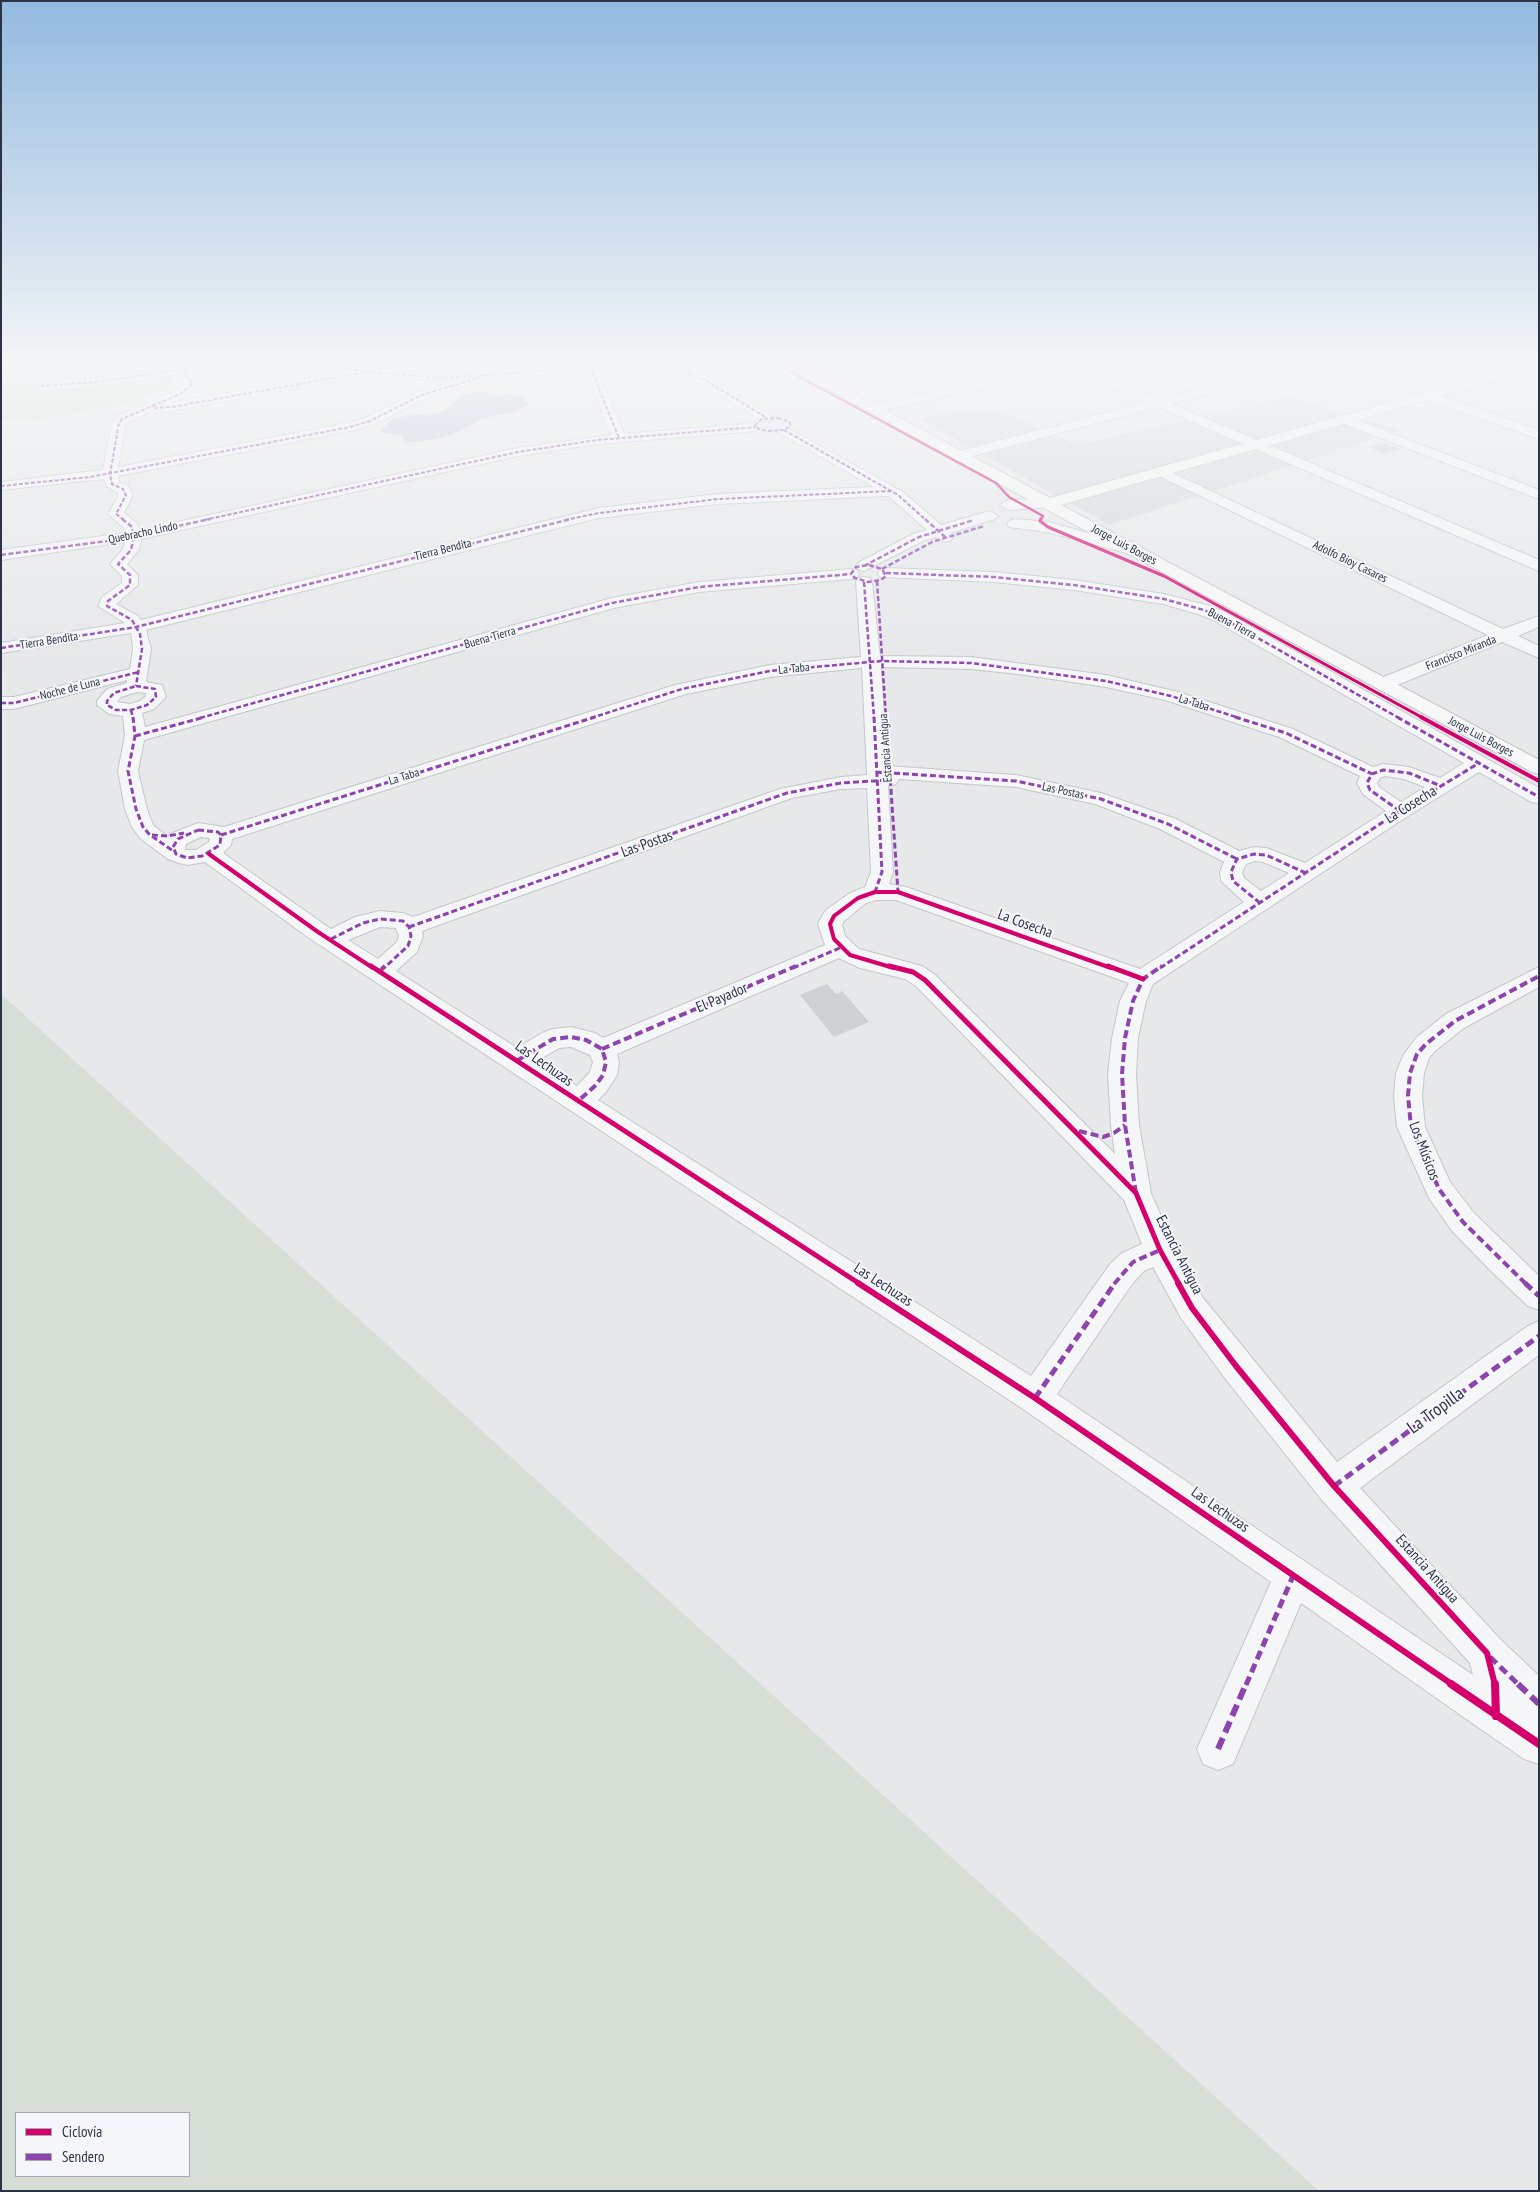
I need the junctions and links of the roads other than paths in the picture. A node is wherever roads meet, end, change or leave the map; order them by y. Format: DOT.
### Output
graph roads {
  1 [pos="111,466"];
  2 [pos="149,466"];
  3 [pos="451,466"];
  4 [pos="848,466"];
  5 [pos="980,466"];
  6 [pos="1177,466"];
  7 [pos="1308,466"];
  8 [pos="1465,466"];
  9 [pos="1160,471"];
  10 [pos="110,474"];
  11 [pos="1,486"];
  12 [pos="891,491"];
  13 [pos="1539,495"];
  14 [pos="1048,504"];
  15 [pos="1008,505"];
  16 [pos="1030,512"];
  17 [pos="993,521"];
  18 [pos="941,534"];
  19 [pos="134,536"];
  20 [pos="1134,550"];
  21 [pos="1,555"];
  22 [pos="1539,566"];
  23 [pos="871,574"];
  24 [pos="1539,621"];
  25 [pos="136,627"];
  26 [pos="1503,636"];
  27 [pos="1,648"];
  28 [pos="1539,653"];
  29 [pos="876,661"];
  30 [pos="138,679"];
  31 [pos="1383,684"];
  32 [pos="1,704"];
  33 [pos="131,710"];
  34 [pos="135,736"];
  35 [pos="1479,763"];
  36 [pos="1539,768"];
  37 [pos="1372,774"];
  38 [pos="882,776"];
  39 [pos="1441,786"];
  40 [pos="1539,797"];
  41 [pos="1400,811"];
  42 [pos="149,834"];
  43 [pos="207,840"];
  44 [pos="1237,859"];
  45 [pos="1306,873"];
  46 [pos="886,892"];
  47 [pos="1260,903"];
  48 [pos="410,927"];
  49 [pos="331,939"];
  50 [pos="842,948"];
  51 [pos="381,970"];
  52 [pos="1539,976"];
  53 [pos="1143,980"];
  54 [pos="602,1049"];
  55 [pos="518,1060"];
  56 [pos="577,1102"];
  57 [pos="1125,1125"];
  58 [pos="1070,1128"];
  59 [pos="1136,1192"];
  60 [pos="1160,1250"];
  61 [pos="1539,1296"];
  62 [pos="1539,1336"];
  63 [pos="1035,1398"];
  64 [pos="1334,1486"];
  65 [pos="1293,1576"];
  66 [pos="1487,1653"];
  67 [pos="1539,1704"];
  68 [pos="1496,1716"];
  69 [pos="1539,1744"];
  70 [pos="1218,1750"];
  1 -- 10 [label="street"];
  2 -- 10 [label="street"];
  3 -- 19 [label="street, Quebracho Lindo"];
  4 -- 12 [label="street"];
  5 -- 14 [label="street, Jorge Luis Borges"];
  6 -- 9 [label="street"];
  7 -- 22 [label="street"];
  8 -- 13 [label="street"];
  9 -- 14 [label="street"];
  9 -- 26 [label="street, Adolfo Bioy Casares"];
  10 -- 11 [label="street"];
  10 -- 19 [label="street"];
  12 -- 18 [label="street"];
  12 -- 25 [label="street, Tierra Bendita"];
  14 -- 15 [label="street"];
  14 -- 16 [label="street"];
  14 -- 20 [label="street, Jorge Luis Borges"];
  15 -- 16 [label="street"];
  15 -- 17 [label="street"];
  16 -- 17 [label="street"];
  17 -- 18 [label="street"];
  17 -- 20 [label="street"];
  18 -- 23 [label="street"];
  19 -- 21 [label="street, Quebracho Lindo"];
  19 -- 25 [label="street"];
  20 -- 31 [label="street, Jorge Luis Borges"];
  23 -- 29 [label="street, Estancia Antigua"];
  23 -- 34 [label="street, Buena Tierra"];
  23 -- 35 [label="street, Buena Tierra"];
  24 -- 26 [label="street, Francisco Miranda"];
  25 -- 27 [label="street, Tierra Bendita"];
  25 -- 30 [label="street"];
  26 -- 28 [label="street, Adolfo Bioy Casares"];
  26 -- 31 [label="street, Francisco Miranda"];
  29 -- 37 [label="street, La Taba"];
  29 -- 38 [label="street, Estancia Antigua"];
  29 -- 43 [label="street, La Taba"];
  30 -- 32 [label="street, Noche de Luna"];
  30 -- 33 [label="street"];
  30 -- 33 [label="street"];
  31 -- 36 [label="street, Jorge Luis Borges"];
  33 -- 34 [label="street"];
  34 -- 42 [label="street"];
  35 -- 39 [label="street, La Cosecha"];
  35 -- 40 [label="street, Buena Tierra"];
  37 -- 39 [label="street"];
  37 -- 41 [label="street"];
  38 -- 44 [label="street, Las Postas"];
  38 -- 46 [label="street, Estancia Antigua"];
  38 -- 48 [label="street, Las Postas"];
  39 -- 41 [label="street, La Cosecha"];
  41 -- 45 [label="street, La Cosecha"];
  42 -- 43 [label="street"];
  42 -- 43 [label="street, La Taba"];
  43 -- 49 [label="street, Las Lechuzas"];
  44 -- 45 [label="street"];
  44 -- 47 [label="street"];
  45 -- 47 [label="street, La Cosecha"];
  46 -- 50 [label="street"];
  46 -- 53 [label="street, La Cosecha"];
  47 -- 53 [label="street, La Cosecha"];
  48 -- 49 [label="street"];
  48 -- 51 [label="street"];
  49 -- 51 [label="street, Las Lechuzas"];
  50 -- 54 [label="street, El Payador"];
  50 -- 58 [label="street, Estancia Antigua"];
  51 -- 55 [label="street, Las Lechuzas"];
  52 -- 61 [label="street, Los Músicos"];
  53 -- 57 [label="street"];
  54 -- 55 [label="street"];
  54 -- 56 [label="street"];
  55 -- 56 [label="street, Las Lechuzas"];
  56 -- 63 [label="street, Las Lechuzas"];
  57 -- 58 [label="street"];
  57 -- 59 [label="street"];
  58 -- 59 [label="street, Estancia Antigua"];
  59 -- 60 [label="street, Estancia Antigua"];
  60 -- 63 [label="street"];
  60 -- 64 [label="street, Estancia Antigua"];
  62 -- 64 [label="street, La Tropilla"];
  63 -- 65 [label="street, Las Lechuzas"];
  64 -- 66 [label="street, Estancia Antigua"];
  65 -- 68 [label="street, Las Lechuzas"];
  65 -- 70 [label="street"];
  66 -- 67 [label="street, Estancia Antigua"];
  66 -- 68 [label="street, Estancia Antigua"];
  68 -- 69 [label="street, Las Lechuzas"];
}
